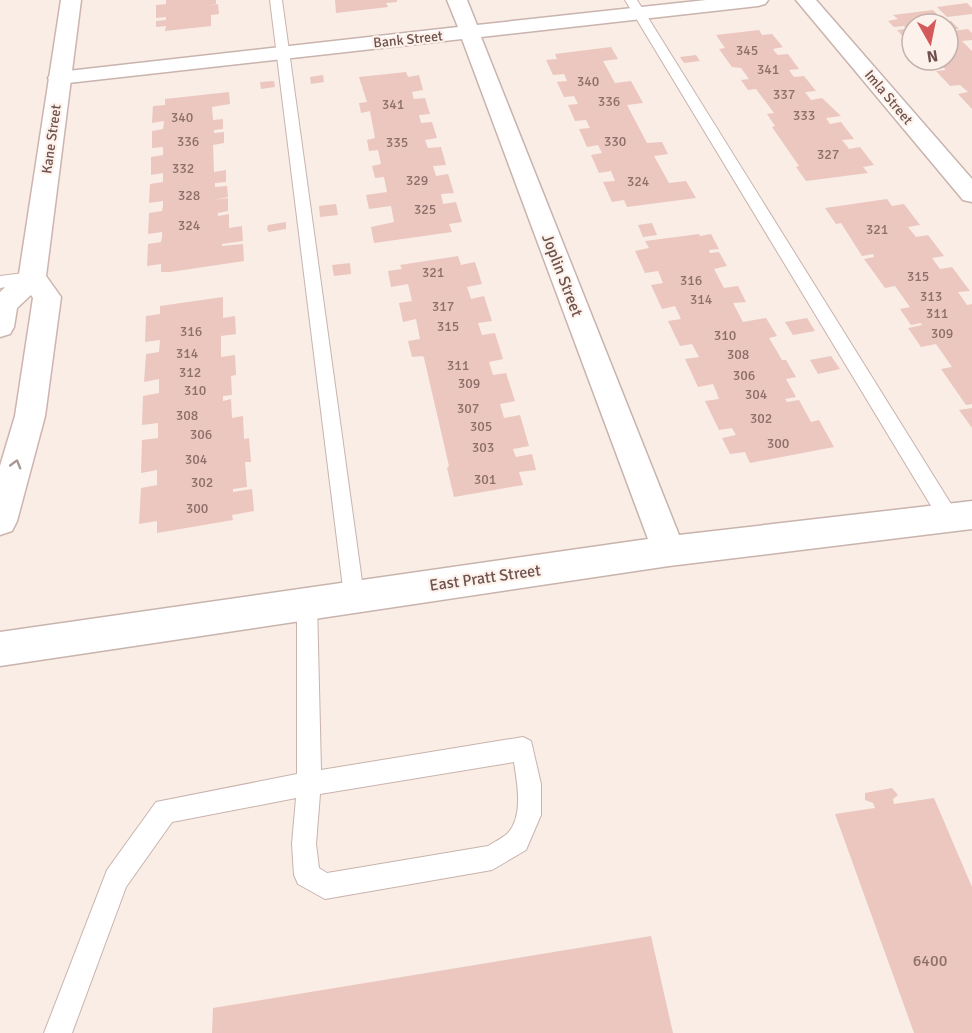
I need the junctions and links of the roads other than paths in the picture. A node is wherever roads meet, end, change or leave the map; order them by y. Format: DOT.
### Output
graph roads {
  1 [pos="71,0"];
  2 [pos="276,0"];
  3 [pos="457,0"];
  4 [pos="758,0"];
  5 [pos="806,0"];
  6 [pos="635,7"];
  7 [pos="470,32"];
  8 [pos="283,53"];
  9 [pos="59,78"];
  10 [pos="972,194"];
  11 [pos="32,278"];
  12 [pos="0,282"];
  13 [pos="0,327"];
  14 [pos="961,516"];
  15 [pos="0,521"];
  16 [pos="669,551"];
  17 [pos="354,596"];
  18 [pos="308,603"];
  19 [pos="0,649"];
  20 [pos="309,784"];
  21 [pos="58,1033"];
  1 -- 9 [label="street, Kane Street"];
  2 -- 8 [label="lane"];
  3 -- 7 [label="street, Joplin Street"];
  4 -- 6 [label="street, Bank Street"];
  5 -- 10 [label="street, Imla Street"];
  6 -- 7 [label="street, Bank Street"];
  6 -- 14 [label="lane"];
  7 -- 8 [label="street, Bank Street"];
  7 -- 16 [label="street, Joplin Street"];
  8 -- 9 [label="street, Bank Street"];
  8 -- 17 [label="lane"];
  9 -- 11 [label="street, Kane Street"];
  11 -- 12 [label="lane"];
  11 -- 13 [label="street"];
  15 -- 11 [label="street, one-way"];
  14 -- 16 [label="street, East Pratt Street"];
  16 -- 17 [label="street, East Pratt Street"];
  17 -- 18 [label="street, East Pratt Street"];
  18 -- 19 [label="street, East Pratt Street"];
  18 -- 20 [label="lane"];
  20 -- 20 [label="lane"];
  20 -- 21 [label="lane"];
}
